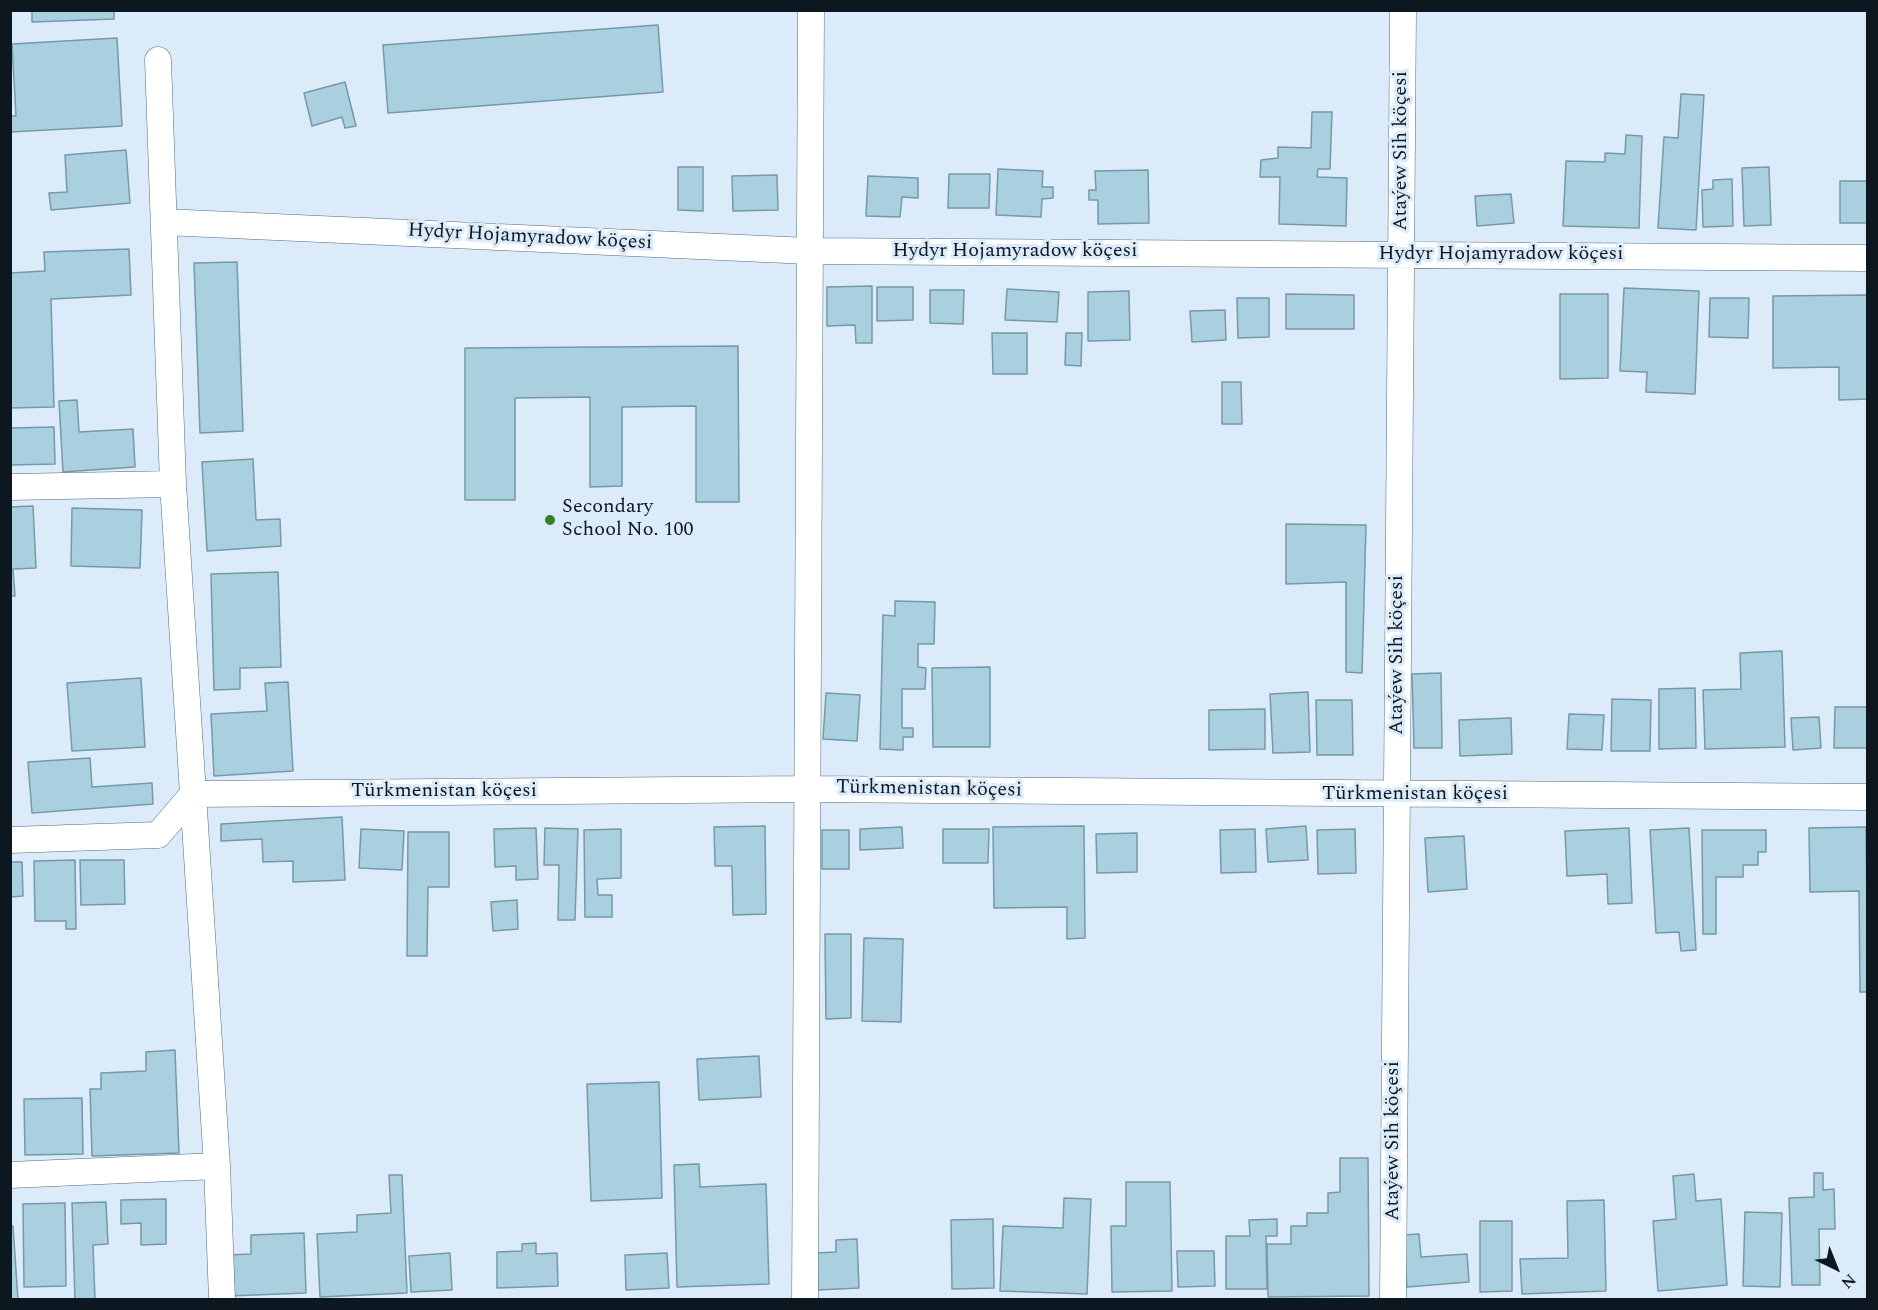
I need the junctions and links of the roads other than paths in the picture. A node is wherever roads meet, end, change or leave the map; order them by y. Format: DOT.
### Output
graph roads {
  1 [pos="811,10"];
  2 [pos="1403,10"];
  3 [pos="158,60"];
  4 [pos="164,222"];
  5 [pos="809,251"];
  6 [pos="1401,254"];
  7 [pos="1868,258"];
  8 [pos="173,484"];
  9 [pos="10,487"];
  10 [pos="806,789"];
  11 [pos="194,794"];
  12 [pos="1397,795"];
  13 [pos="1868,797"];
  14 [pos="10,840"];
  15 [pos="218,1166"];
  16 [pos="10,1175"];
  17 [pos="222,1299"];
  18 [pos="805,1299"];
  19 [pos="1392,1299"];
  1 -- 5 [label="street"];
  2 -- 6 [label="street, Ataýew Sih köçesi"];
  3 -- 4 [label="street"];
  4 -- 5 [label="street, Hydyr Hojamyradow köçesi"];
  4 -- 8 [label="street"];
  5 -- 6 [label="street, Hydyr Hojamyradow köçesi"];
  5 -- 10 [label="street"];
  6 -- 7 [label="street, Hydyr Hojamyradow köçesi"];
  6 -- 12 [label="street, Ataýew Sih köçesi"];
  8 -- 9 [label="street"];
  8 -- 11 [label="street"];
  10 -- 11 [label="street, Türkmenistan köçesi"];
  10 -- 12 [label="street, Türkmenistan köçesi"];
  10 -- 18 [label="street"];
  11 -- 14 [label="street"];
  11 -- 15 [label="street"];
  12 -- 13 [label="street, Türkmenistan köçesi"];
  12 -- 19 [label="street, Ataýew Sih köçesi"];
  15 -- 16 [label="street"];
  15 -- 17 [label="street"];
}
